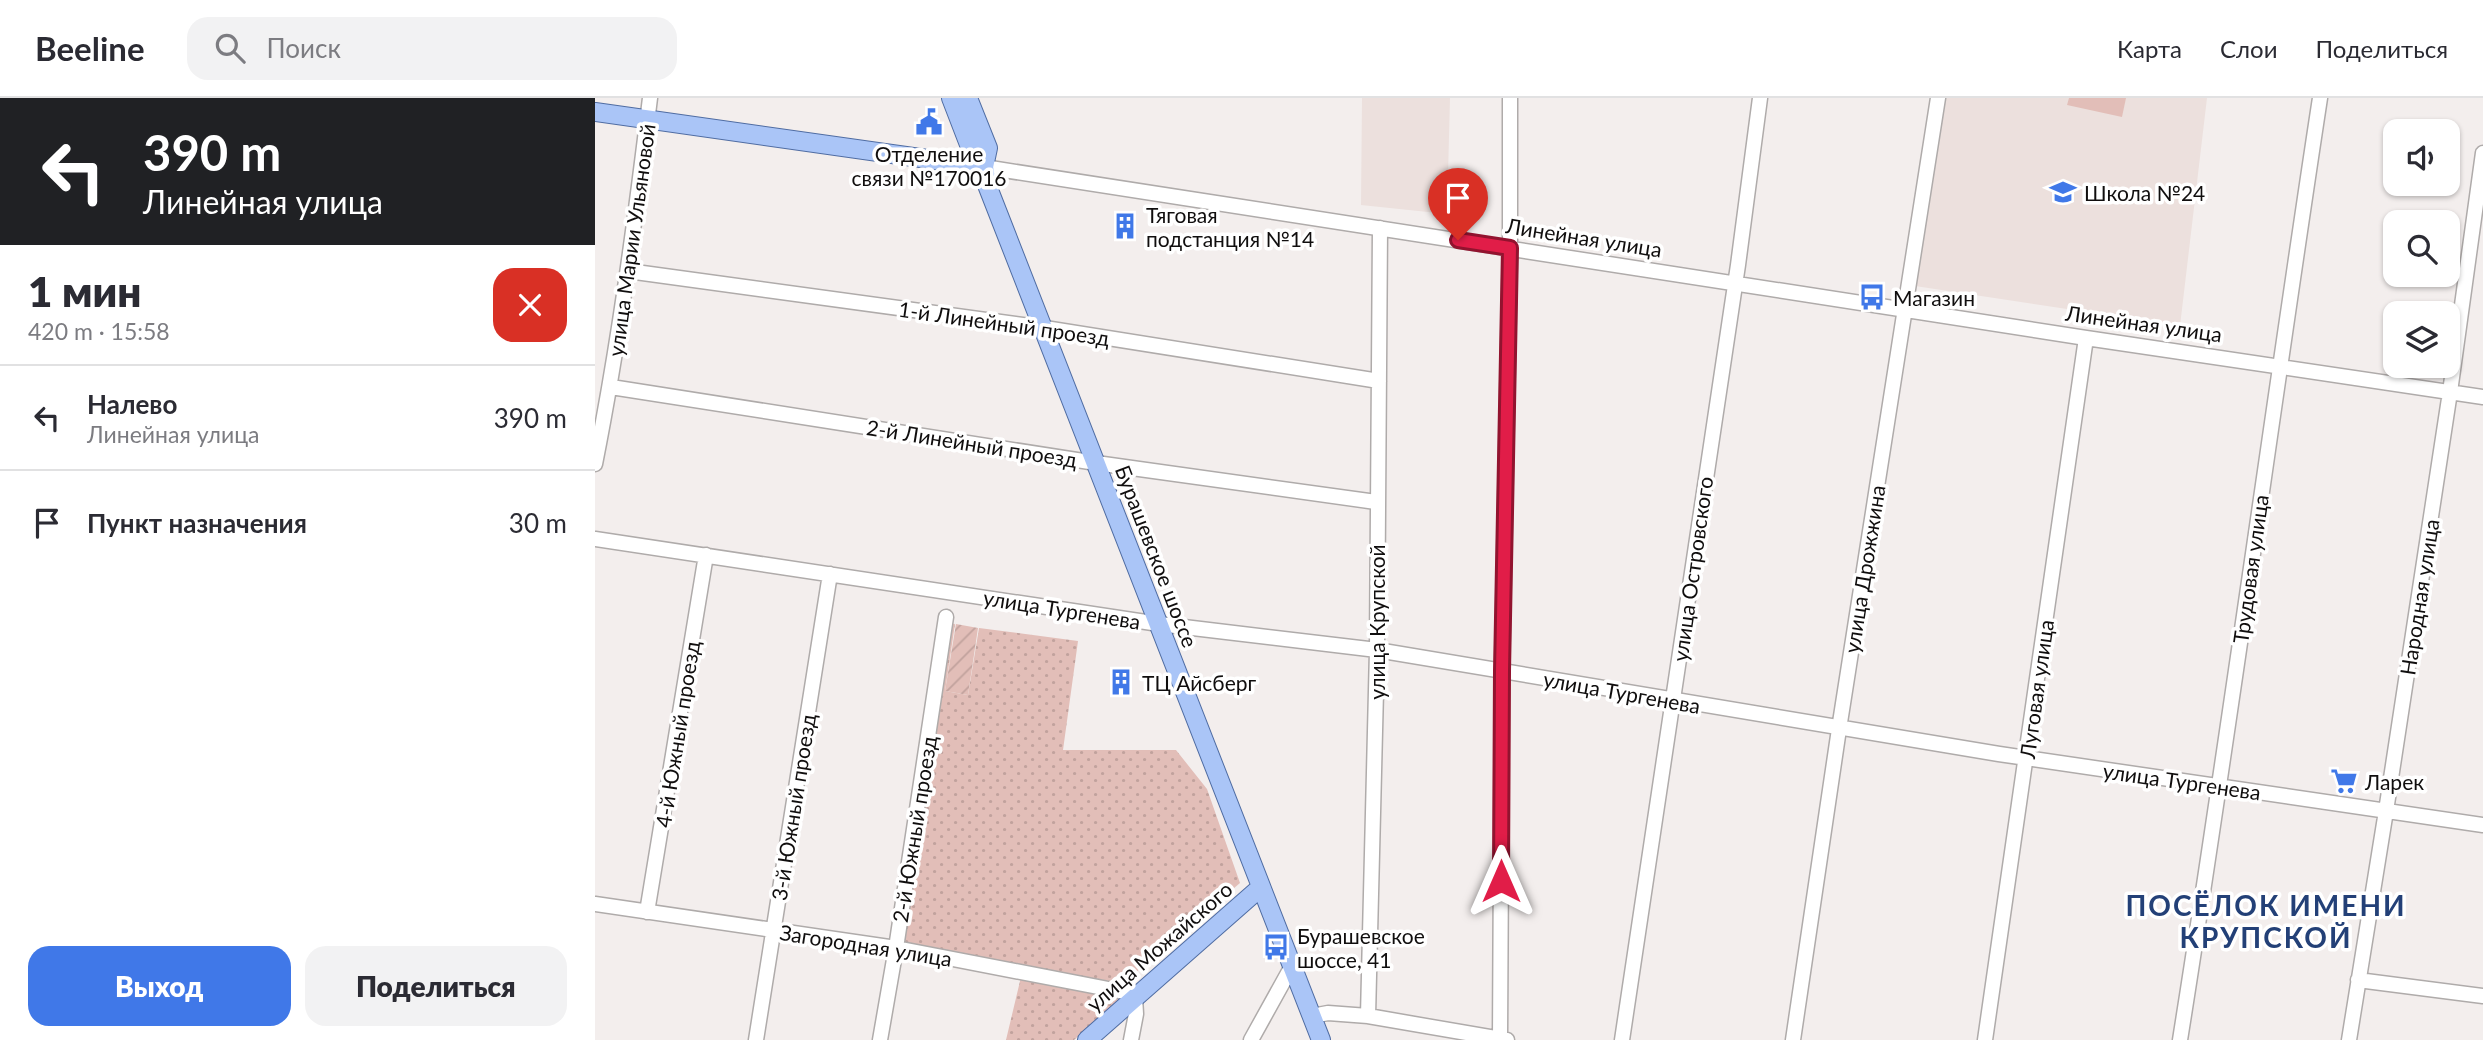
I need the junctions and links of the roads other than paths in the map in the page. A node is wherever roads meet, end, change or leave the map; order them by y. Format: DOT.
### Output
graph roads {
  1 [pos="650,98"];
  2 [pos="951,98"];
  3 [pos="968,98"];
  4 [pos="1510,98"];
  5 [pos="1761,98"];
  6 [pos="1938,98"];
  7 [pos="2319,98"];
  8 [pos="595,113"];
  9 [pos="647,120"];
  10 [pos="2483,153"];
  11 [pos="984,166"];
  12 [pos="1380,228"];
  13 [pos="1510,248"];
  14 [pos="628,271"];
  15 [pos="1734,283"];
  16 [pos="1905,310"];
  17 [pos="1045,328"];
  18 [pos="2086,338"];
  19 [pos="2279,366"];
  20 [pos="1379,381"];
  21 [pos="611,387"];
  22 [pos="2450,392"];
  23 [pos="2483,397"];
  24 [pos="1096,463"];
  25 [pos="595,464"];
  26 [pos="1377,502"];
  27 [pos="595,538"];
  28 [pos="706,555"];
  29 [pos="830,574"];
  30 [pos="946,617"];
  31 [pos="1159,624"];
  32 [pos="1377,650"];
  33 [pos="1502,671"];
  34 [pos="1672,701"];
  35 [pos="1839,729"];
  36 [pos="2025,758"];
  37 [pos="2220,787"];
  38 [pos="2386,811"];
  39 [pos="2483,825"];
  40 [pos="1261,887"];
  41 [pos="595,904"];
  42 [pos="647,912"];
  43 [pos="773,931"];
  44 [pos="896,948"];
  45 [pos="1291,966"];
  46 [pos="2358,980"];
  47 [pos="1135,996"];
  48 [pos="2483,996"];
  49 [pos="1312,1016"];
  50 [pos="1367,1016"];
  51 [pos="1504,1039"];
  52 [pos="756,1040"];
  53 [pos="880,1040"];
  54 [pos="1087,1040"];
  55 [pos="1132,1040"];
  56 [pos="1251,1040"];
  57 [pos="1321,1040"];
  58 [pos="1622,1040"];
  59 [pos="1793,1040"];
  60 [pos="1985,1040"];
  61 [pos="2179,1040"];
  62 [pos="2349,1040"];
  1 -- 9 [label="street, улица Марии Ульяновой"];
  2 -- 11 [label="main road, Бурашевское шоссе"];
  3 -- 11 [label="main road, Бурашевское шоссе"];
  4 -- 13 [label="street"];
  5 -- 15 [label="street, улица Островского"];
  6 -- 16 [label="street, улица Дрожжина"];
  7 -- 19 [label="street, Трудовая улица"];
  8 -- 9 [label="main road, Линейная улица"];
  9 -- 11 [label="main road, Линейная улица"];
  9 -- 14 [label="street, улица Марии Ульяновой"];
  10 -- 22 [label="street, Народная улица"];
  11 -- 12 [label="street, Линейная улица"];
  11 -- 17 [label="main road, Бурашевское шоссе"];
  12 -- 13 [label="street, Линейная улица"];
  12 -- 20 [label="street, улица Крупской"];
  13 -- 15 [label="street, Линейная улица"];
  13 -- 33 [label="street"];
  14 -- 17 [label="street, 1-й Линейный проезд"];
  14 -- 21 [label="street, улица Марии Ульяновой"];
  15 -- 16 [label="street, Линейная улица"];
  15 -- 34 [label="street, улица Островского"];
  16 -- 18 [label="street, Линейная улица"];
  16 -- 35 [label="street, улица Дрожжина"];
  17 -- 20 [label="street, 1-й Линейный проезд"];
  17 -- 24 [label="main road, Бурашевское шоссе"];
  18 -- 19 [label="street, Линейная улица"];
  18 -- 36 [label="street, Луговая улица"];
  19 -- 22 [label="street, Линейная улица"];
  19 -- 37 [label="street, Трудовая улица"];
  20 -- 26 [label="street, улица Крупской"];
  21 -- 24 [label="street, 2-й Линейный проезд"];
  21 -- 25 [label="street, улица Марии Ульяновой"];
  22 -- 23 [label="street, Линейная улица"];
  22 -- 38 [label="street, Народная улица"];
  24 -- 26 [label="street, 2-й Линейный проезд"];
  24 -- 31 [label="main road, Бурашевское шоссе"];
  26 -- 32 [label="street, улица Крупской"];
  27 -- 28 [label="street, улица Тургенева"];
  28 -- 29 [label="street, улица Тургенева"];
  28 -- 42 [label="street, 4-й Южный проезд"];
  29 -- 31 [label="street, улица Тургенева"];
  29 -- 43 [label="street, 3-й Южный проезд"];
  30 -- 44 [label="street, 2-й Южный проезд"];
  31 -- 32 [label="street, улица Тургенева"];
  31 -- 40 [label="main road, Бурашевское шоссе"];
  32 -- 33 [label="street, улица Тургенева"];
  32 -- 50 [label="street, улица Крупской"];
  33 -- 34 [label="street, улица Тургенева"];
  33 -- 51 [label="street"];
  34 -- 35 [label="street, улица Тургенева"];
  34 -- 58 [label="street, улица Островского"];
  35 -- 36 [label="street, улица Тургенева"];
  35 -- 59 [label="street, улица Дрожжина"];
  36 -- 37 [label="street, улица Тургенева"];
  36 -- 60 [label="street, Луговая улица"];
  37 -- 38 [label="street, улица Тургенева"];
  37 -- 61 [label="street, Трудовая улица"];
  38 -- 39 [label="street, улица Тургенева"];
  38 -- 46 [label="street, Народная улица"];
  40 -- 45 [label="main road, Бурашевское шоссе"];
  40 -- 47 [label="main road, улица Можайского"];
  41 -- 42 [label="street, Загородная улица"];
  42 -- 43 [label="street, Загородная улица"];
  43 -- 44 [label="street, Загородная улица"];
  43 -- 52 [label="street, 3-й Южный проезд"];
  44 -- 47 [label="street, Загородная улица"];
  44 -- 53 [label="street, 2-й Южный проезд"];
  45 -- 49 [label="main road, Бурашевское шоссе"];
  45 -- 56 [label="street"];
  46 -- 48 [label="street"];
  46 -- 62 [label="street, Народная улица"];
  47 -- 54 [label="main road, улица Можайского"];
  47 -- 55 [label="street"];
  49 -- 50 [label="street"];
  49 -- 57 [label="main road, Бурашевское шоссе"];
  50 -- 51 [label="street"];
}
